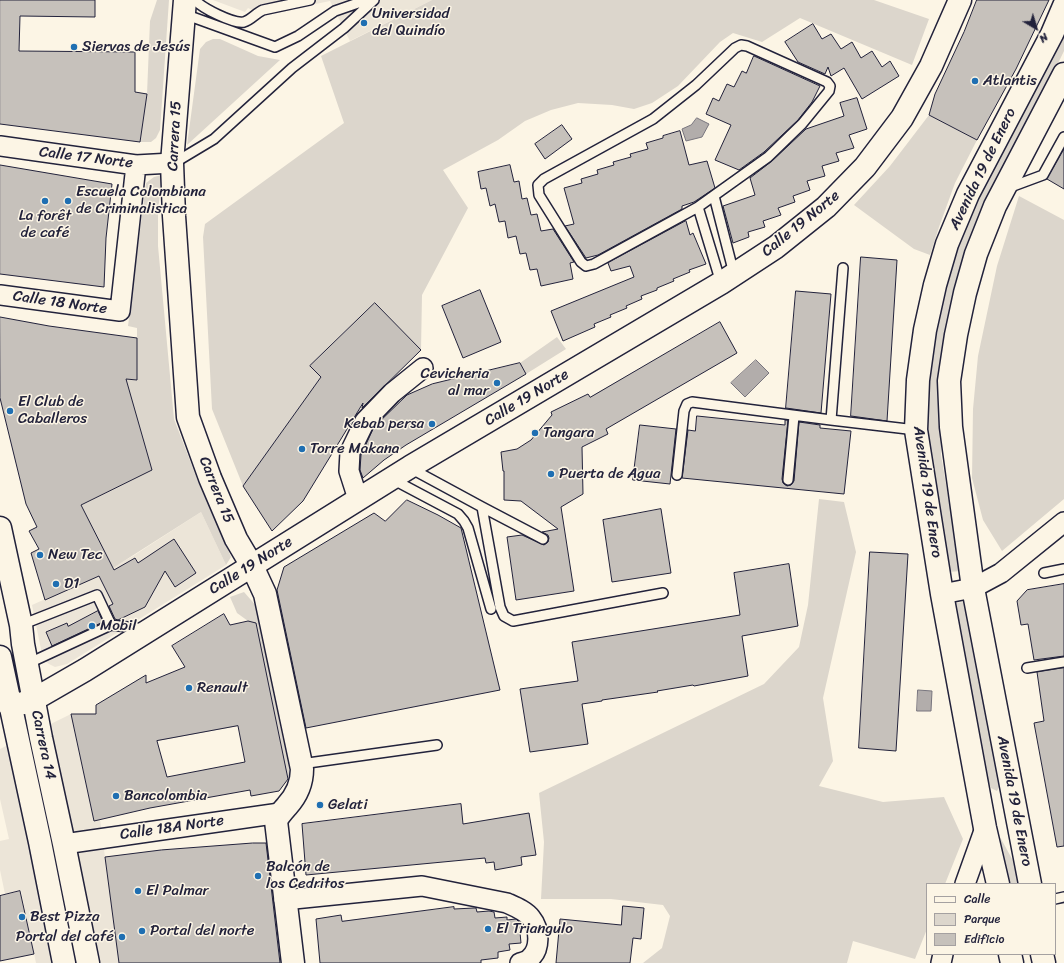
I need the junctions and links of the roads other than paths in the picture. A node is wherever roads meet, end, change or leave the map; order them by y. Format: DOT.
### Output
graph roads {
  1 [pos="310,0"];
  2 [pos="369,0"];
  3 [pos="373,0"];
  4 [pos="960,0"];
  5 [pos="188,5"];
  6 [pos="1064,6"];
  7 [pos="1064,74"];
  8 [pos="1064,137"];
  9 [pos="0,146"];
  10 [pos="172,164"];
  11 [pos="136,165"];
  12 [pos="1003,190"];
  13 [pos="714,196"];
  14 [pos="698,207"];
  15 [pos="844,268"];
  16 [pos="728,279"];
  17 [pos="0,295"];
  18 [pos="423,368"];
  19 [pos="794,416"];
  20 [pos="831,420"];
  21 [pos="916,430"];
  22 [pos="401,473"];
  23 [pos="677,475"];
  24 [pos="788,480"];
  25 [pos="358,499"];
  26 [pos="482,507"];
  27 [pos="1064,522"];
  28 [pos="0,528"];
  29 [pos="543,539"];
  30 [pos="252,566"];
  31 [pos="1064,569"];
  32 [pos="1044,573"];
  33 [pos="973,588"];
  34 [pos="664,593"];
  35 [pos="942,594"];
  36 [pos="491,609"];
  37 [pos="21,625"];
  38 [pos="111,625"];
  39 [pos="149,630"];
  40 [pos="0,657"];
  41 [pos="1064,662"];
  42 [pos="27,664"];
  43 [pos="1027,668"];
  44 [pos="34,700"];
  45 [pos="10,707"];
  46 [pos="437,745"];
  47 [pos="301,764"];
  48 [pos="280,813"];
  49 [pos="1018,822"];
  50 [pos="985,828"];
  51 [pos="64,844"];
  52 [pos="965,883"];
  53 [pos="998,883"];
  54 [pos="1030,883"];
  55 [pos="284,900"];
  56 [pos="525,961"];
  57 [pos="64,963"];
  58 [pos="88,963"];
  59 [pos="293,963"];
  1 -- 5 [label="lane"];
  2 -- 3 [label="lane"];
  3 -- 5 [label="lane"];
  3 -- 10 [label="lane"];
  4 -- 16 [label="main road, Calle 19 Norte"];
  5 -- 10 [label="main road, Carrera 15"];
  6 -- 21 [label="main road, Avenida 19 de Enero"];
  7 -- 12 [label="main road, Avenida 19 de Enero"];
  8 -- 12 [label="lane"];
  9 -- 11 [label="street, Calle 17 Norte"];
  10 -- 11 [label="street, Calle 17 Norte"];
  10 -- 30 [label="main road, Carrera 15"];
  11 -- 17 [label="street, Calle 18 Norte"];
  12 -- 33 [label="main road, Avenida 19 de Enero"];
  13 -- 14 [label="lane"];
  13 -- 14 [label="lane"];
  13 -- 16 [label="lane"];
  14 -- 16 [label="lane"];
  15 -- 20 [label="lane"];
  16 -- 22 [label="main road, Calle 19 Norte"];
  18 -- 25 [label="street"];
  19 -- 20 [label="lane"];
  19 -- 23 [label="lane"];
  19 -- 24 [label="lane"];
  20 -- 21 [label="lane"];
  21 -- 35 [label="main road, Avenida 19 de Enero"];
  22 -- 25 [label="main road, Calle 19 Norte"];
  22 -- 26 [label="lane"];
  22 -- 36 [label="lane"];
  25 -- 30 [label="main road, Calle 19 Norte"];
  26 -- 29 [label="lane"];
  26 -- 34 [label="lane"];
  27 -- 33 [label="street"];
  28 -- 37 [label="main road, Carrera 14"];
  30 -- 39 [label="main road, Calle 19 Norte"];
  30 -- 47 [label="main road, Carrera 15"];
  31 -- 32 [label="lane"];
  33 -- 35 [label="street"];
  33 -- 49 [label="main road, Avenida 19 de Enero"];
  35 -- 50 [label="main road, Avenida 19 de Enero"];
  37 -- 38 [label="lane"];
  37 -- 42 [label="main road, Carrera 14"];
  38 -- 39 [label="lane"];
  38 -- 42 [label="lane"];
  39 -- 44 [label="main road, Calle 19 Norte"];
  40 -- 45 [label="main road, Carrera 14"];
  41 -- 43 [label="lane"];
  42 -- 44 [label="main road, Carrera 14"];
  44 -- 45 [label="main road, Calle 19 Norte"];
  44 -- 51 [label="main road, Carrera 14"];
  45 -- 57 [label="main road, Carrera 14"];
  46 -- 47 [label="lane"];
  47 -- 48 [label="main road, Carrera 15"];
  48 -- 51 [label="street, Calle 18A Norte"];
  48 -- 55 [label="main road"];
  49 -- 50 [label="main road"];
  49 -- 54 [label="main road, Avenida 19 de Enero"];
  50 -- 52 [label="street"];
  50 -- 53 [label="main road, Avenida 19 de Enero"];
  51 -- 58 [label="main road, Carrera 14"];
  55 -- 56 [label="street"];
  55 -- 59 [label="main road"];
}
